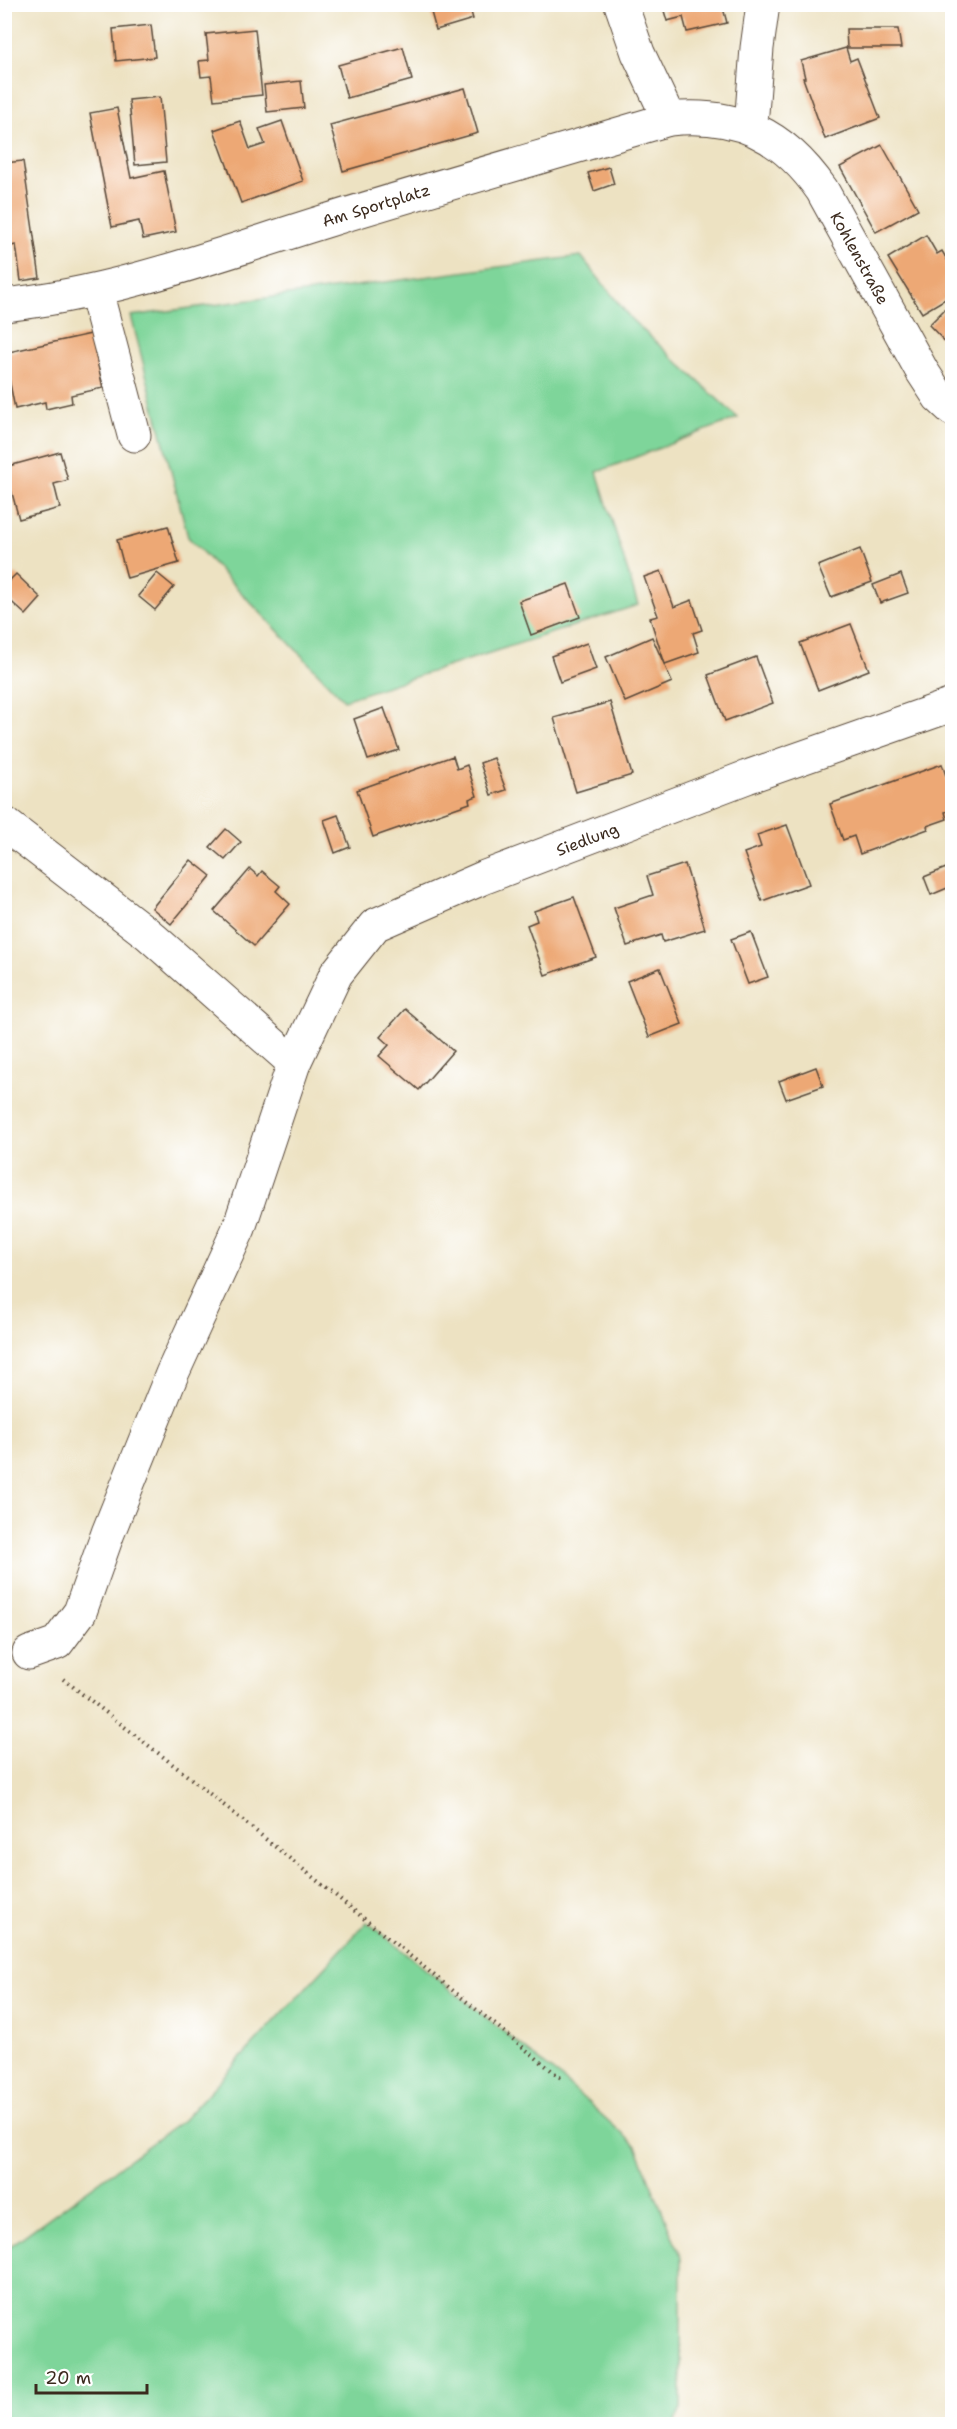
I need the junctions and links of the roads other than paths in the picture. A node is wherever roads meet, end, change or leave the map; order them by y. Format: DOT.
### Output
graph roads {
  1 [pos="621,4"];
  2 [pos="764,4"];
  3 [pos="669,119"];
  4 [pos="747,126"];
  5 [pos="96,291"];
  6 [pos="4,305"];
  7 [pos="952,410"];
  8 [pos="134,435"];
  9 [pos="952,705"];
  10 [pos="4,823"];
  11 [pos="294,1063"];
  12 [pos="29,1653"];
  1 -- 3 [label="street"];
  2 -- 4 [label="street"];
  3 -- 4 [label="street, Am Sportplatz"];
  3 -- 5 [label="street, Am Sportplatz"];
  4 -- 7 [label="street, Kohlenstraße"];
  5 -- 6 [label="street, Am Sportplatz"];
  5 -- 8 [label="street"];
  9 -- 11 [label="street, Siedlung"];
  10 -- 11 [label="street"];
  11 -- 12 [label="street, Siedlung"];
}
